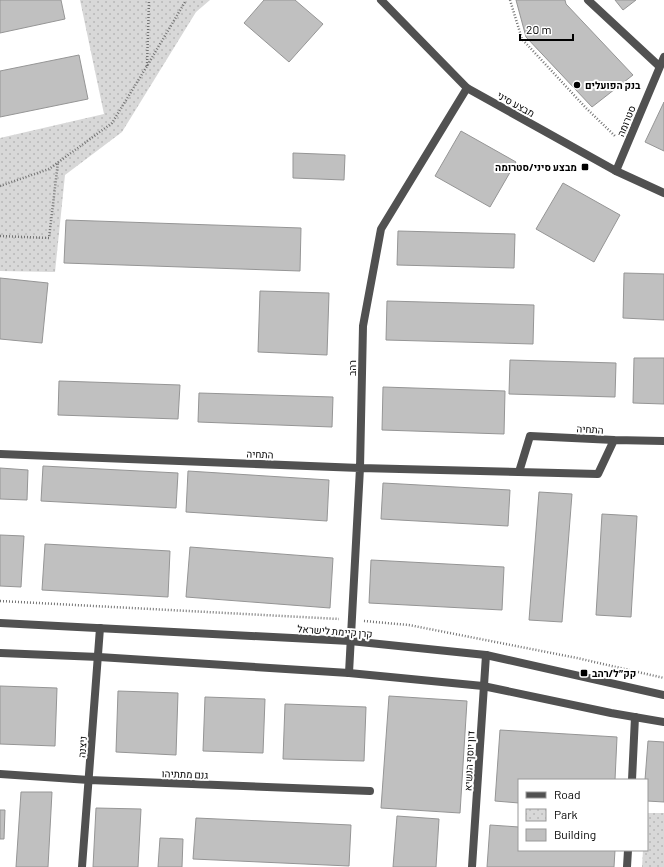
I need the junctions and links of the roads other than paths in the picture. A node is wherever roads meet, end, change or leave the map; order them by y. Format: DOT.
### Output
graph roads {
  1 [pos="381,0"];
  2 [pos="588,0"];
  3 [pos="664,57"];
  4 [pos="659,66"];
  5 [pos="467,88"];
  6 [pos="616,171"];
  7 [pos="664,193"];
  8 [pos="614,440"];
  9 [pos="664,441"];
  10 [pos="0,454"];
  11 [pos="360,468"];
  12 [pos="519,472"];
  13 [pos="0,623"];
  14 [pos="100,628"];
  15 [pos="350,641"];
  16 [pos="0,653"];
  17 [pos="486,655"];
  18 [pos="99,657"];
  19 [pos="349,673"];
  20 [pos="483,686"];
  21 [pos="664,695"];
  22 [pos="635,717"];
  23 [pos="664,722"];
  24 [pos="0,774"];
  25 [pos="632,779"];
  26 [pos="90,780"];
  27 [pos="370,791"];
  28 [pos="628,851"];
  29 [pos="82,867"];
  30 [pos="472,867"];
  31 [pos="627,867"];
  1 -- 5 [label="street, מבצע סיני"];
  2 -- 4 [label="street"];
  3 -- 4 [label="street, סטרומה"];
  4 -- 6 [label="street, סטרומה"];
  5 -- 6 [label="street, מבצע סיני"];
  5 -- 11 [label="street, רהב"];
  6 -- 7 [label="street, מבצע סיני"];
  8 -- 9 [label="street, התחיה"];
  8 -- 12 [label="street, התחיה"];
  8 -- 12 [label="street, התחיה"];
  10 -- 11 [label="street, התחיה"];
  11 -- 12 [label="street, התחיה"];
  11 -- 15 [label="street, רהב"];
  13 -- 14 [label="street, קרן קיימת לישראל"];
  14 -- 15 [label="street, קרן קיימת לישראל"];
  14 -- 18 [label="street, ניצנה"];
  15 -- 17 [label="street, קרן קיימת לישראל"];
  15 -- 19 [label="street, רהב"];
  16 -- 18 [label="street"];
  17 -- 20 [label="street, דון יוסף הנשיא"];
  17 -- 21 [label="street, קרן קיימת לישראל"];
  18 -- 19 [label="street"];
  18 -- 26 [label="street, ניצנה"];
  19 -- 20 [label="street"];
  20 -- 22 [label="street"];
  20 -- 30 [label="street, דון יוסף הנשיא"];
  22 -- 23 [label="street"];
  22 -- 25 [label="street"];
  24 -- 26 [label="street, גנם מתתיהו"];
  26 -- 27 [label="street, גנם מתתיהו"];
  26 -- 29 [label="street, ניצנה"];
  28 -- 31 [label="street"];
}
